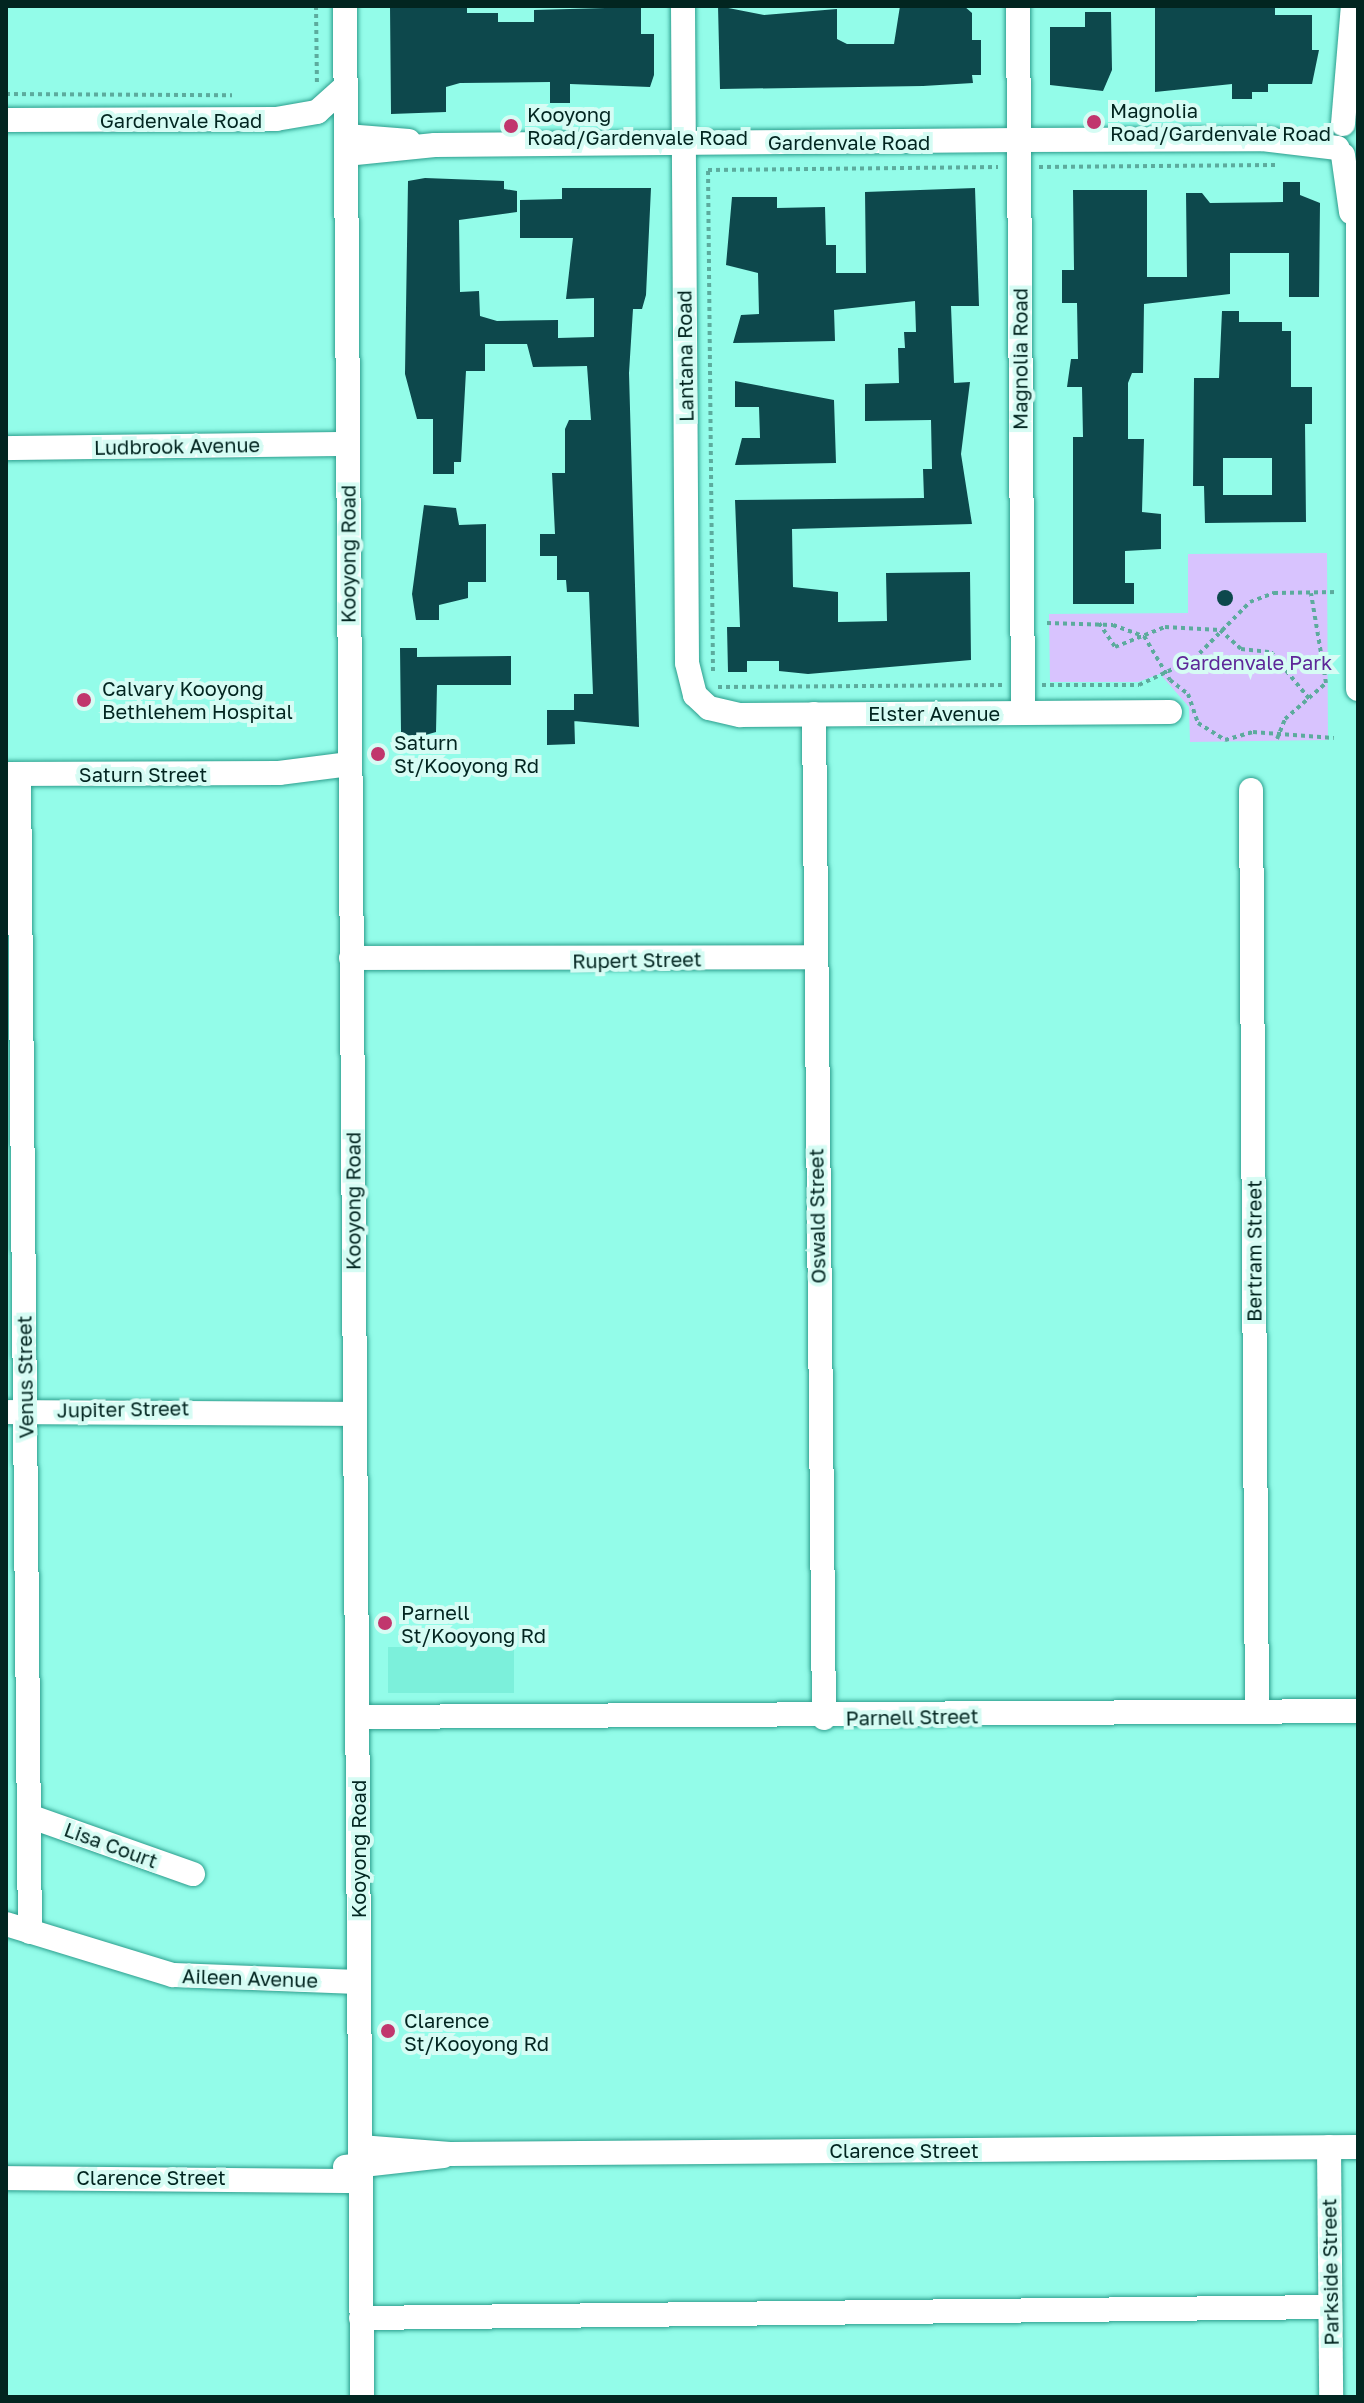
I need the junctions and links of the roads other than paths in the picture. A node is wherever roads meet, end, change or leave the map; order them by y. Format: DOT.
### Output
graph roads {
  1 [pos="345,6"];
  2 [pos="683,6"];
  3 [pos="1018,6"];
  4 [pos="1353,6"];
  5 [pos="1353,47"];
  6 [pos="1358,79"];
  7 [pos="345,87"];
  8 [pos="6,120"];
  9 [pos="1346,139"];
  10 [pos="1019,140"];
  11 [pos="684,143"];
  12 [pos="346,145"];
  13 [pos="1358,193"];
  14 [pos="1354,226"];
  15 [pos="348,444"];
  16 [pos="6,448"];
  17 [pos="1358,689"];
  18 [pos="701,702"];
  19 [pos="1170,712"];
  20 [pos="1023,713"];
  21 [pos="814,714"];
  22 [pos="349,772"];
  23 [pos="13,774"];
  24 [pos="1251,790"];
  25 [pos="813,957"];
  26 [pos="351,965"];
  27 [pos="354,1405"];
  28 [pos="16,1412"];
  29 [pos="1257,1711"];
  30 [pos="1358,1711"];
  31 [pos="824,1718"];
  32 [pos="357,1724"];
  33 [pos="29,1816"];
  34 [pos="193,1874"];
  35 [pos="6,1924"];
  36 [pos="30,1932"];
  37 [pos="359,1982"];
  38 [pos="1329,2147"];
  39 [pos="1358,2147"];
  40 [pos="360,2165"];
  41 [pos="6,2178"];
  42 [pos="1330,2307"];
  43 [pos="361,2318"];
  44 [pos="362,2397"];
  45 [pos="1331,2397"];
  1 -- 7 [label="street, Kooyong Road"];
  2 -- 11 [label="street, Lantana Road"];
  3 -- 10 [label="street, Magnolia Road"];
  4 -- 5 [label="street"];
  5 -- 6 [label="street"];
  5 -- 9 [label="street"];
  7 -- 8 [label="street, Gardenvale Road"];
  7 -- 12 [label="street, Kooyong Road"];
  9 -- 10 [label="street, Gardenvale Road"];
  9 -- 14 [label="street"];
  10 -- 11 [label="street, Gardenvale Road"];
  10 -- 20 [label="street, Magnolia Road"];
  11 -- 12 [label="street, Gardenvale Road"];
  11 -- 18 [label="street, Lantana Road"];
  12 -- 15 [label="street, Kooyong Road"];
  13 -- 14 [label="street"];
  14 -- 17 [label="street"];
  15 -- 16 [label="street, Ludbrook Avenue"];
  15 -- 22 [label="street, Kooyong Road"];
  18 -- 21 [label="street, Elster Avenue"];
  19 -- 20 [label="street, Elster Avenue"];
  20 -- 21 [label="street, Elster Avenue"];
  21 -- 25 [label="street, Oswald Street"];
  22 -- 23 [label="street, Saturn Street"];
  22 -- 26 [label="street, Kooyong Road"];
  23 -- 28 [label="street, Venus Street"];
  24 -- 29 [label="street, Bertram Street"];
  25 -- 26 [label="street, Rupert Street"];
  25 -- 31 [label="street, Oswald Street"];
  26 -- 27 [label="street, Kooyong Road"];
  27 -- 28 [label="street, Jupiter Street"];
  27 -- 32 [label="street, Kooyong Road"];
  28 -- 33 [label="street, Venus Street"];
  29 -- 30 [label="street, Parnell Street"];
  29 -- 31 [label="street, Parnell Street"];
  31 -- 32 [label="street, Parnell Street"];
  32 -- 37 [label="street, Kooyong Road"];
  33 -- 34 [label="street, Lisa Court"];
  33 -- 36 [label="street, Venus Street"];
  35 -- 36 [label="street, Aileen Avenue"];
  36 -- 37 [label="street, Aileen Avenue"];
  37 -- 40 [label="street, Kooyong Road"];
  38 -- 39 [label="street, Clarence Street"];
  38 -- 40 [label="street, Clarence Street"];
  38 -- 42 [label="street, Parkside Street"];
  40 -- 41 [label="street, Clarence Street"];
  40 -- 43 [label="street, Kooyong Road"];
  42 -- 43 [label="street"];
  42 -- 45 [label="street, Parkside Street"];
  43 -- 44 [label="street, Kooyong Road"];
}
